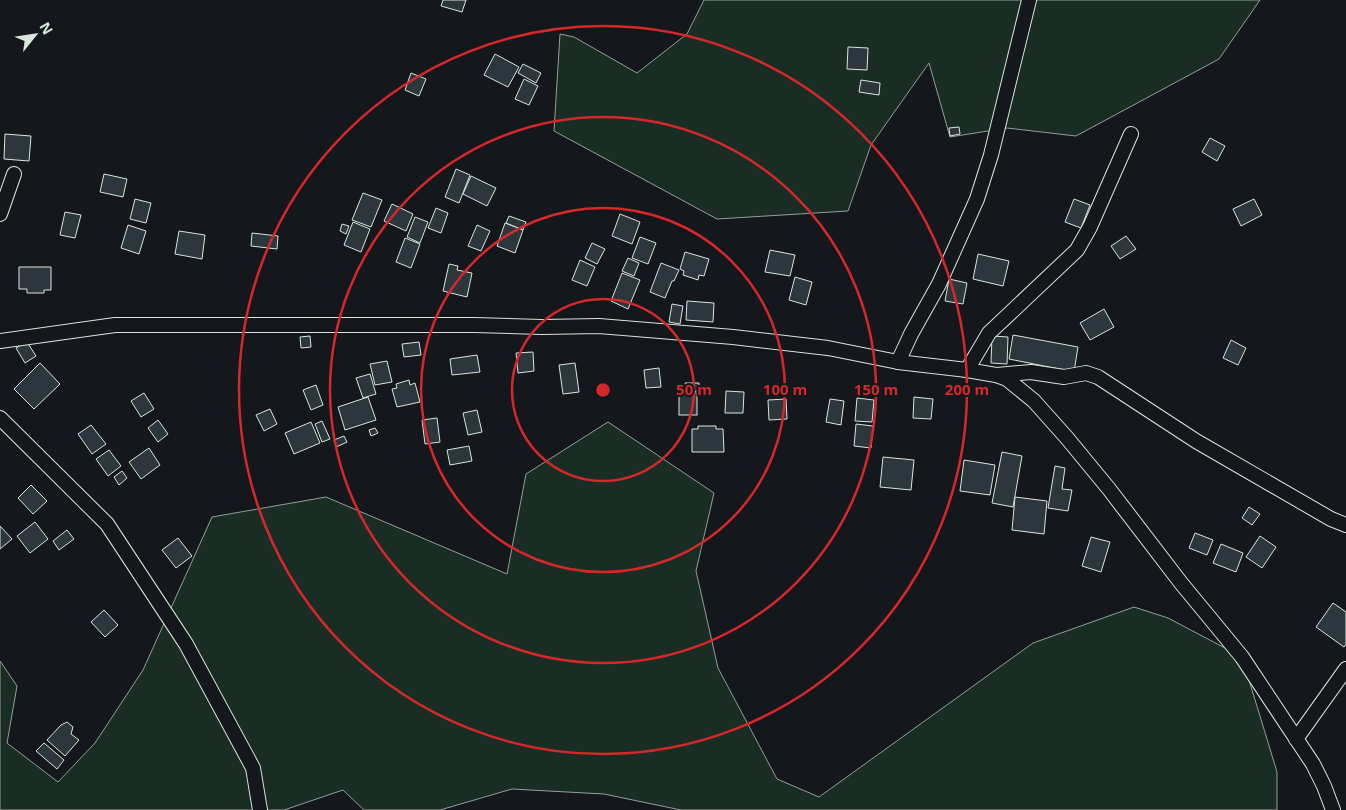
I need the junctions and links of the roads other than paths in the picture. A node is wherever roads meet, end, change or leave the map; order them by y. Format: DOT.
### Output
graph roads {
  1 [pos="1029,0"];
  2 [pos="1131,134"];
  3 [pos="14,174"];
  4 [pos="0,214"];
  5 [pos="0,341"];
  6 [pos="898,362"];
  7 [pos="967,370"];
  8 [pos="996,375"];
  9 [pos="0,418"];
  10 [pos="1346,526"];
  11 [pos="1346,669"];
  12 [pos="1296,739"];
  13 [pos="260,810"];
  14 [pos="1333,810"];
  1 -- 6 [label="street"];
  2 -- 7 [label="street"];
  3 -- 4 [label="street"];
  5 -- 6 [label="street"];
  6 -- 7 [label="street"];
  7 -- 8 [label="street"];
  8 -- 10 [label="street"];
  8 -- 12 [label="street"];
  9 -- 13 [label="street"];
  11 -- 12 [label="street"];
  12 -- 14 [label="street"];
}
